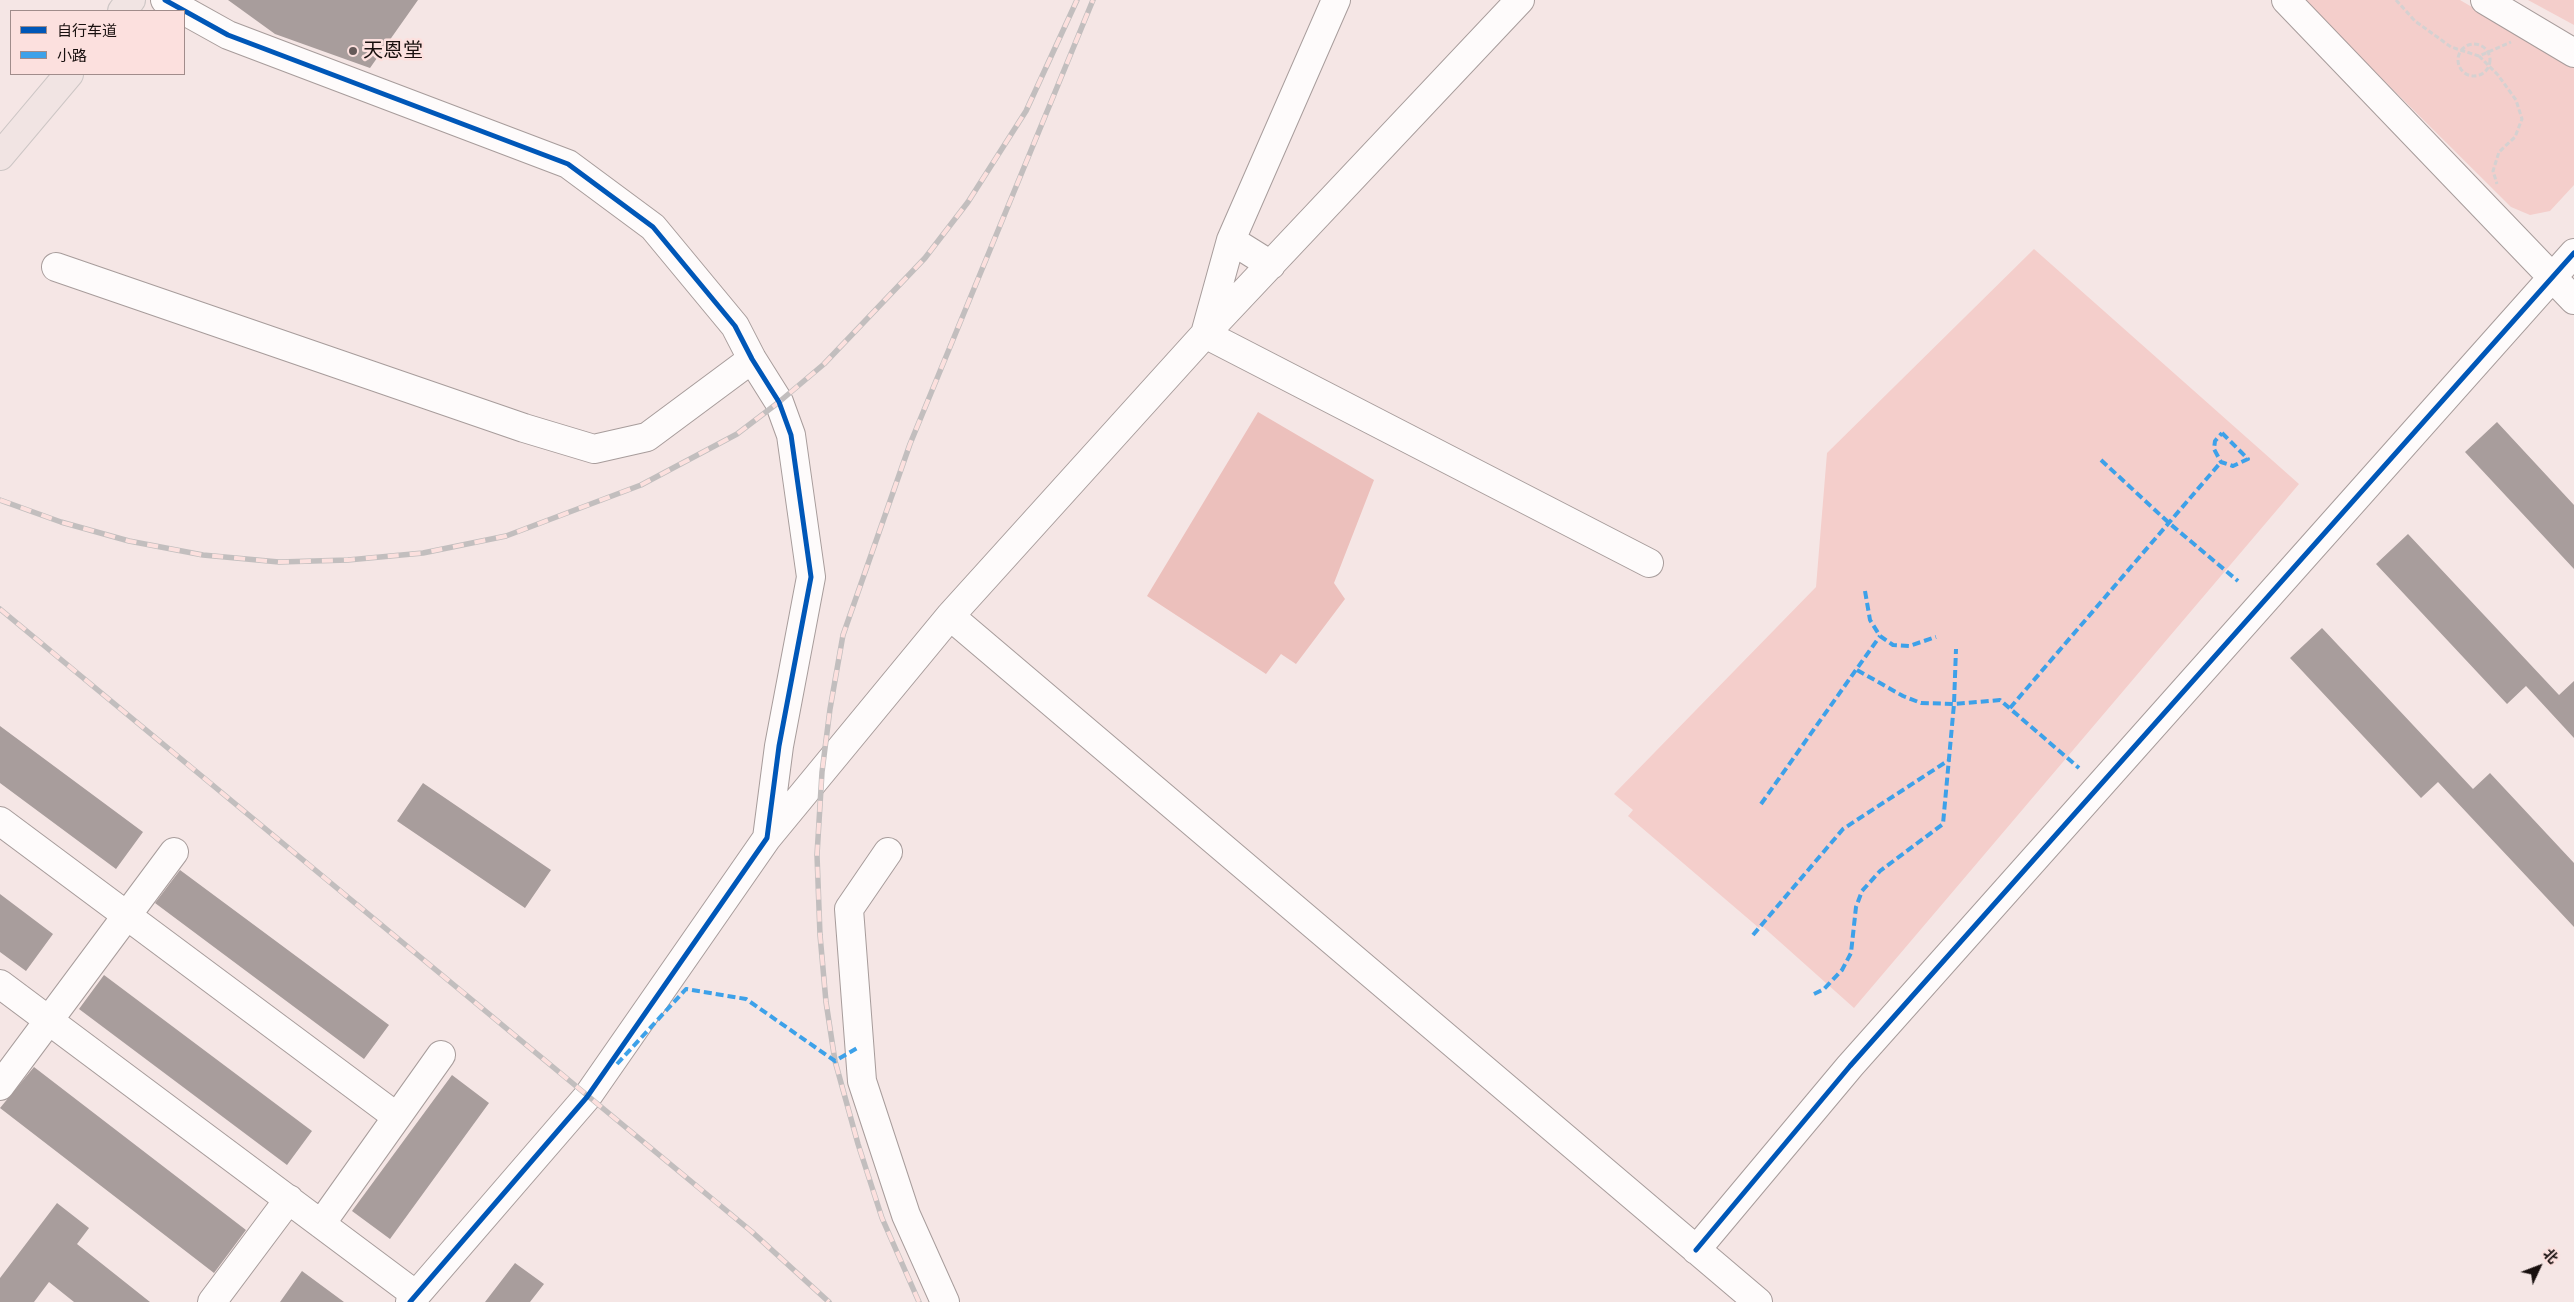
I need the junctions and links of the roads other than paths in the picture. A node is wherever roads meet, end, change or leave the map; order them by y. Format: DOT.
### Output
graph roads {
  1 [pos="131,0"];
  2 [pos="165,0"];
  3 [pos="1336,0"];
  4 [pos="1520,0"];
  5 [pos="2286,0"];
  6 [pos="2485,0"];
  7 [pos="123,10"];
  8 [pos="183,10"];
  9 [pos="185,11"];
  10 [pos="2574,53"];
  11 [pos="68,75"];
  12 [pos="0,156"];
  13 [pos="1231,240"];
  14 [pos="2574,253"];
  15 [pos="1271,265"];
  16 [pos="56,267"];
  17 [pos="2552,278"];
  18 [pos="2574,300"];
  19 [pos="1205,334"];
  20 [pos="752,359"];
  21 [pos="1649,563"];
  22 [pos="950,616"];
  23 [pos="0,821"];
  24 [pos="767,838"];
  25 [pos="174,852"];
  26 [pos="888,852"];
  27 [pos="126,916"];
  28 [pos="0,984"];
  29 [pos="48,1020"];
  30 [pos="441,1055"];
  31 [pos="0,1086"];
  32 [pos="397,1117"];
  33 [pos="288,1199"];
  34 [pos="321,1224"];
  35 [pos="1696,1250"];
  36 [pos="413,1300"];
  37 [pos="212,1302"];
  38 [pos="945,1302"];
  39 [pos="1758,1302"];
  1 -- 7 [label="highway"];
  2 -- 8 [label="street"];
  3 -- 13 [label="street"];
  4 -- 15 [label="street"];
  5 -- 17 [label="street"];
  6 -- 10 [label="street"];
  9 -- 20 [label="street"];
  11 -- 12 [label="highway"];
  13 -- 15 [label="street"];
  13 -- 19 [label="street"];
  14 -- 17 [label="street"];
  15 -- 19 [label="street"];
  16 -- 20 [label="street"];
  17 -- 18 [label="street"];
  17 -- 35 [label="street"];
  19 -- 21 [label="street"];
  19 -- 22 [label="street"];
  20 -- 24 [label="street"];
  22 -- 24 [label="street"];
  22 -- 35 [label="street"];
  23 -- 27 [label="street"];
  24 -- 36 [label="street"];
  25 -- 27 [label="street"];
  26 -- 38 [label="street"];
  27 -- 29 [label="street"];
  27 -- 32 [label="street"];
  28 -- 29 [label="street"];
  29 -- 31 [label="street"];
  29 -- 33 [label="street"];
  30 -- 32 [label="street"];
  32 -- 34 [label="street"];
  33 -- 34 [label="street"];
  33 -- 37 [label="street"];
  34 -- 36 [label="street"];
  35 -- 39 [label="street"];
}
